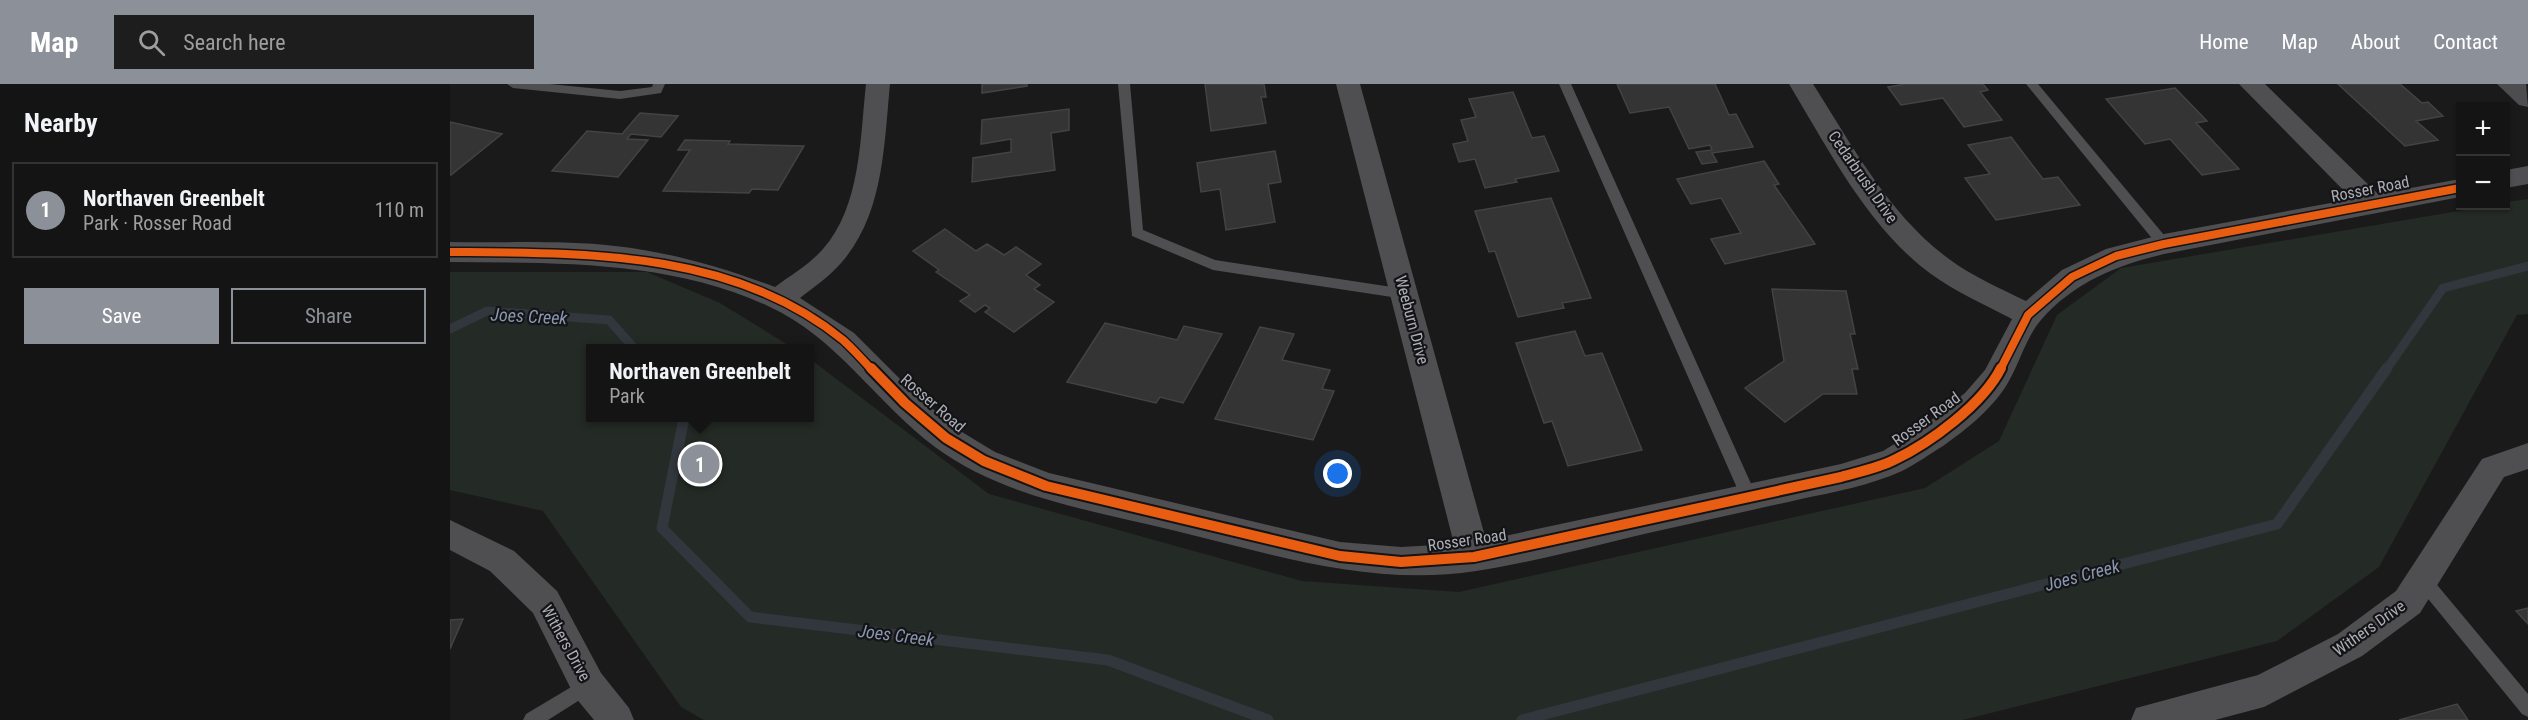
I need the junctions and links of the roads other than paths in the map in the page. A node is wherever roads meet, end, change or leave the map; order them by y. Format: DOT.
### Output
graph roads {
  1 [pos="513,84"];
  2 [pos="659,84"];
  3 [pos="878,84"];
  4 [pos="1124,84"];
  5 [pos="1348,84"];
  6 [pos="1565,84"];
  7 [pos="1801,84"];
  8 [pos="2032,84"];
  9 [pos="2251,84"];
  10 [pos="2510,84"];
  11 [pos="2528,99"];
  12 [pos="2528,175"];
  13 [pos="2510,178"];
  14 [pos="2456,189"];
  15 [pos="2372,204"];
  16 [pos="2164,244"];
  17 [pos="450,252"];
  18 [pos="1405,294"];
  19 [pos="779,299"];
  20 [pos="2028,315"];
  21 [pos="2528,456"];
  22 [pos="1749,497"];
  23 [pos="450,534"];
  24 [pos="1474,557"];
  25 [pos="2422,579"];
  26 [pos="588,685"];
  27 [pos="2528,708"];
  28 [pos="2172,717"];
  29 [pos="532,720"];
  30 [pos="616,720"];
  1 -- 2 [label="lane"];
  3 -- 19 [label="street"];
  4 -- 18 [label="lane"];
  5 -- 18 [label="street, Weeburn Drive"];
  6 -- 22 [label="lane"];
  7 -- 20 [label="street, Cedarbrush Drive"];
  8 -- 16 [label="lane"];
  9 -- 15 [label="street"];
  10 -- 11 [label="main road"];
  12 -- 13 [label="street"];
  14 -- 15 [label="street, Rosser Road"];
  15 -- 16 [label="street, Rosser Road"];
  16 -- 20 [label="street, Rosser Road"];
  17 -- 19 [label="street, Rosser Road"];
  18 -- 24 [label="street, Weeburn Drive"];
  19 -- 24 [label="street, Rosser Road"];
  20 -- 22 [label="street, Rosser Road"];
  21 -- 25 [label="street, Withers Drive"];
  22 -- 24 [label="street, Rosser Road"];
  23 -- 26 [label="street, Withers Drive"];
  25 -- 27 [label="lane"];
  25 -- 28 [label="street, Withers Drive"];
  26 -- 29 [label="lane"];
  26 -- 30 [label="street, Withers Drive"];
}
